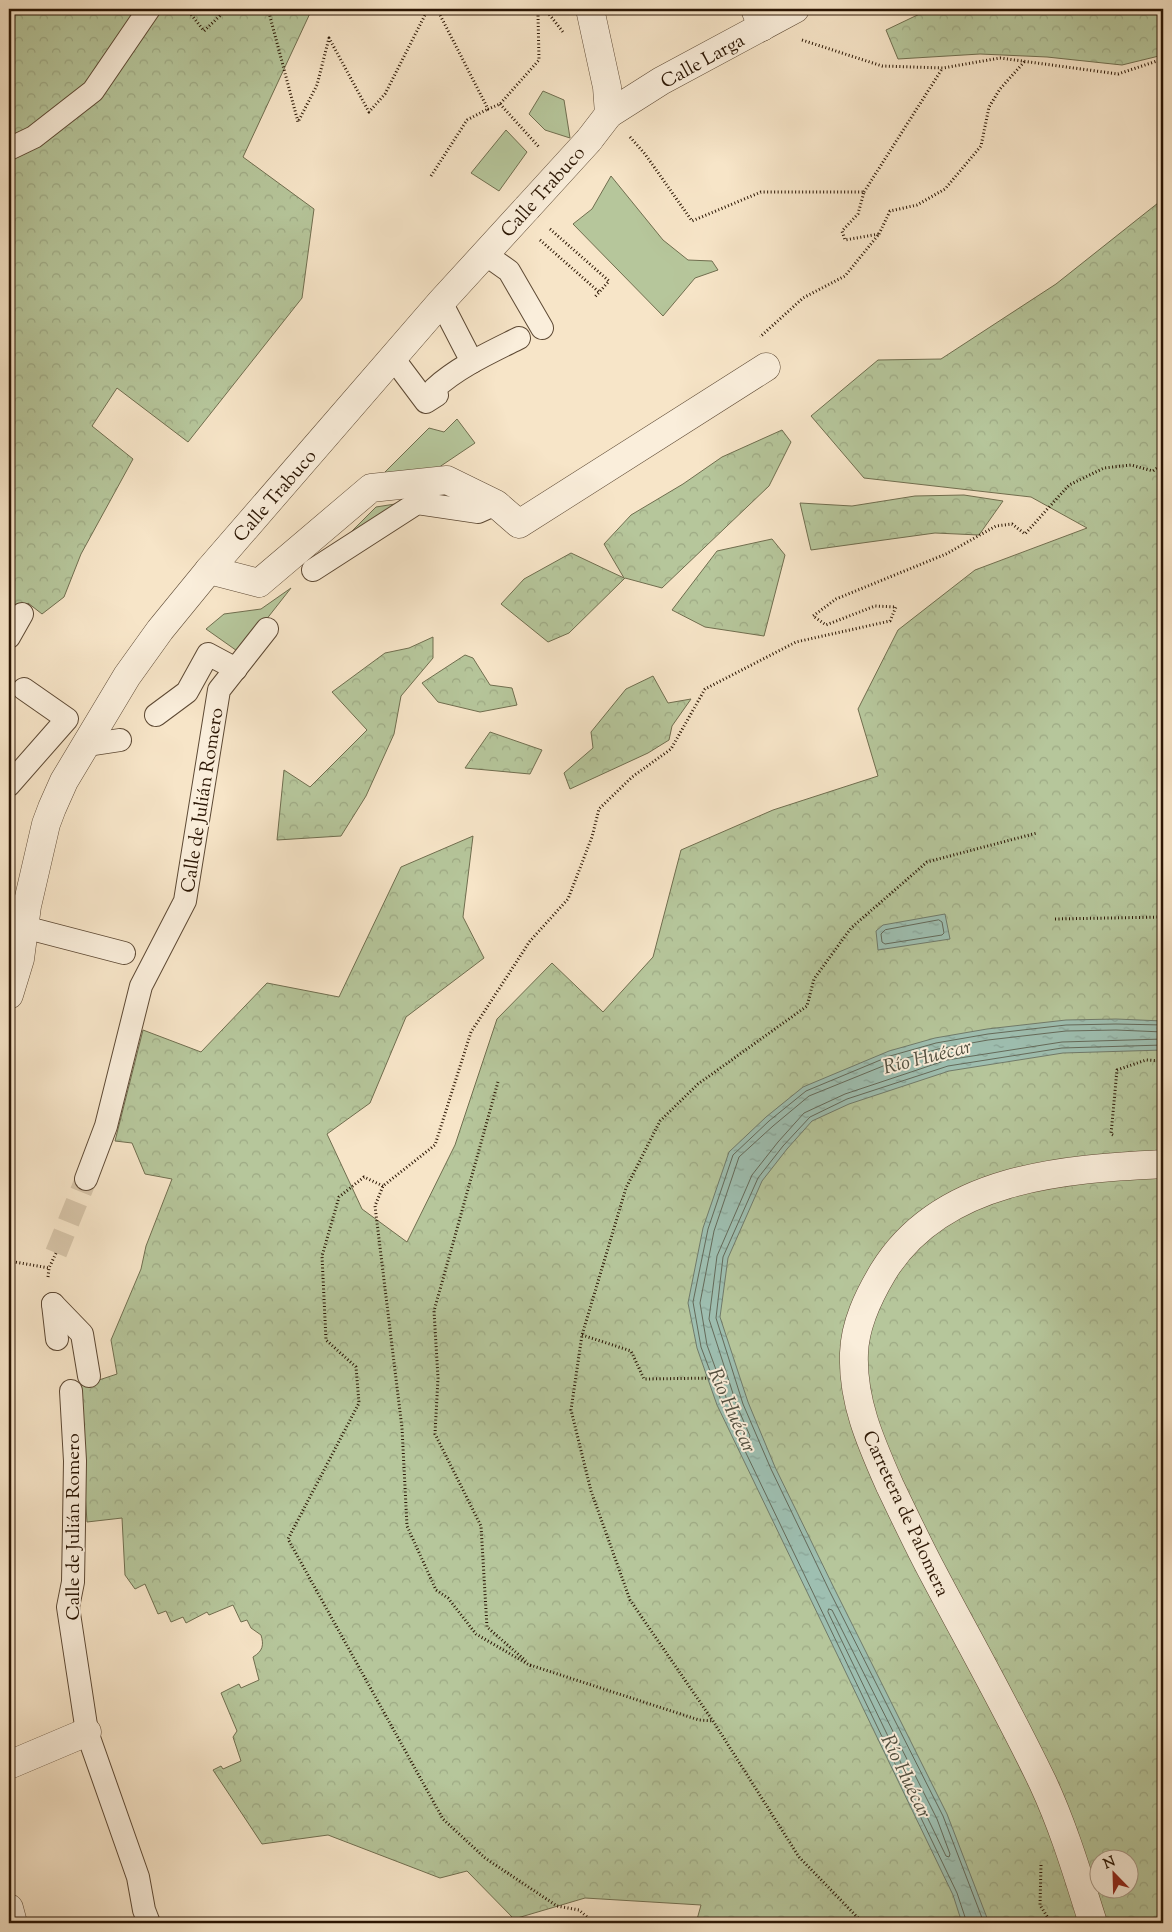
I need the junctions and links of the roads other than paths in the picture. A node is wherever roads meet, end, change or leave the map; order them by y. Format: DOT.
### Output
graph roads {
  1 [pos="149,9"];
  2 [pos="590,9"];
  3 [pos="795,9"];
  4 [pos="759,18"];
  5 [pos="610,114"];
  6 [pos="9,149"];
  7 [pos="485,254"];
  8 [pos="440,302"];
  9 [pos="542,328"];
  10 [pos="519,338"];
  11 [pos="393,358"];
  12 [pos="472,362"];
  13 [pos="766,367"];
  14 [pos="496,504"];
  15 [pos="209,570"];
  16 [pos="313,570"];
  17 [pos="22,614"];
  18 [pos="267,629"];
  19 [pos="9,637"];
  20 [pos="236,669"];
  21 [pos="24,689"];
  22 [pos="156,715"];
  23 [pos="120,740"];
  24 [pos="87,745"];
  25 [pos="9,786"];
  26 [pos="24,927"];
  27 [pos="124,953"];
  28 [pos="9,996"];
  29 [pos="1163,1164"];
  30 [pos="86,1179"];
  31 [pos="56,1339"];
  32 [pos="89,1376"];
  33 [pos="71,1391"];
  34 [pos="87,1732"];
  35 [pos="9,1765"];
  36 [pos="9,1908"];
  37 [pos="14,1923"];
  38 [pos="148,1923"];
  39 [pos="1093,1923"];
  1 -- 6 [label="street"];
  2 -- 5 [label="street"];
  3 -- 4 [label="street, Calle Larga"];
  4 -- 5 [label="street, Calle Larga"];
  5 -- 7 [label="street, Calle Trabuco, bridge"];
  7 -- 8 [label="street, Calle Trabuco"];
  7 -- 9 [label="street"];
  8 -- 11 [label="street, Calle Trabuco"];
  8 -- 12 [label="street"];
  10 -- 12 [label="street"];
  11 -- 12 [label="street"];
  11 -- 15 [label="street, Calle Trabuco"];
  13 -- 14 [label="street"];
  14 -- 15 [label="street"];
  14 -- 16 [label="street"];
  15 -- 24 [label="street, Calle Trabuco"];
  17 -- 19 [label="street"];
  18 -- 20 [label="street, Calle de Julián Romero"];
  20 -- 22 [label="street"];
  20 -- 30 [label="street, Calle de Julián Romero"];
  21 -- 25 [label="street"];
  23 -- 24 [label="street"];
  24 -- 26 [label="street, Calle Trabuco"];
  26 -- 27 [label="street"];
  26 -- 28 [label="street, Calle Trabuco"];
  29 -- 39 [label="street, Carretera de Palomera"];
  31 -- 32 [label="street"];
  33 -- 34 [label="street, Calle de Julián Romero"];
  34 -- 35 [label="street"];
  34 -- 38 [label="street, Calle de Julián Romero"];
  36 -- 37 [label="street"];
}
